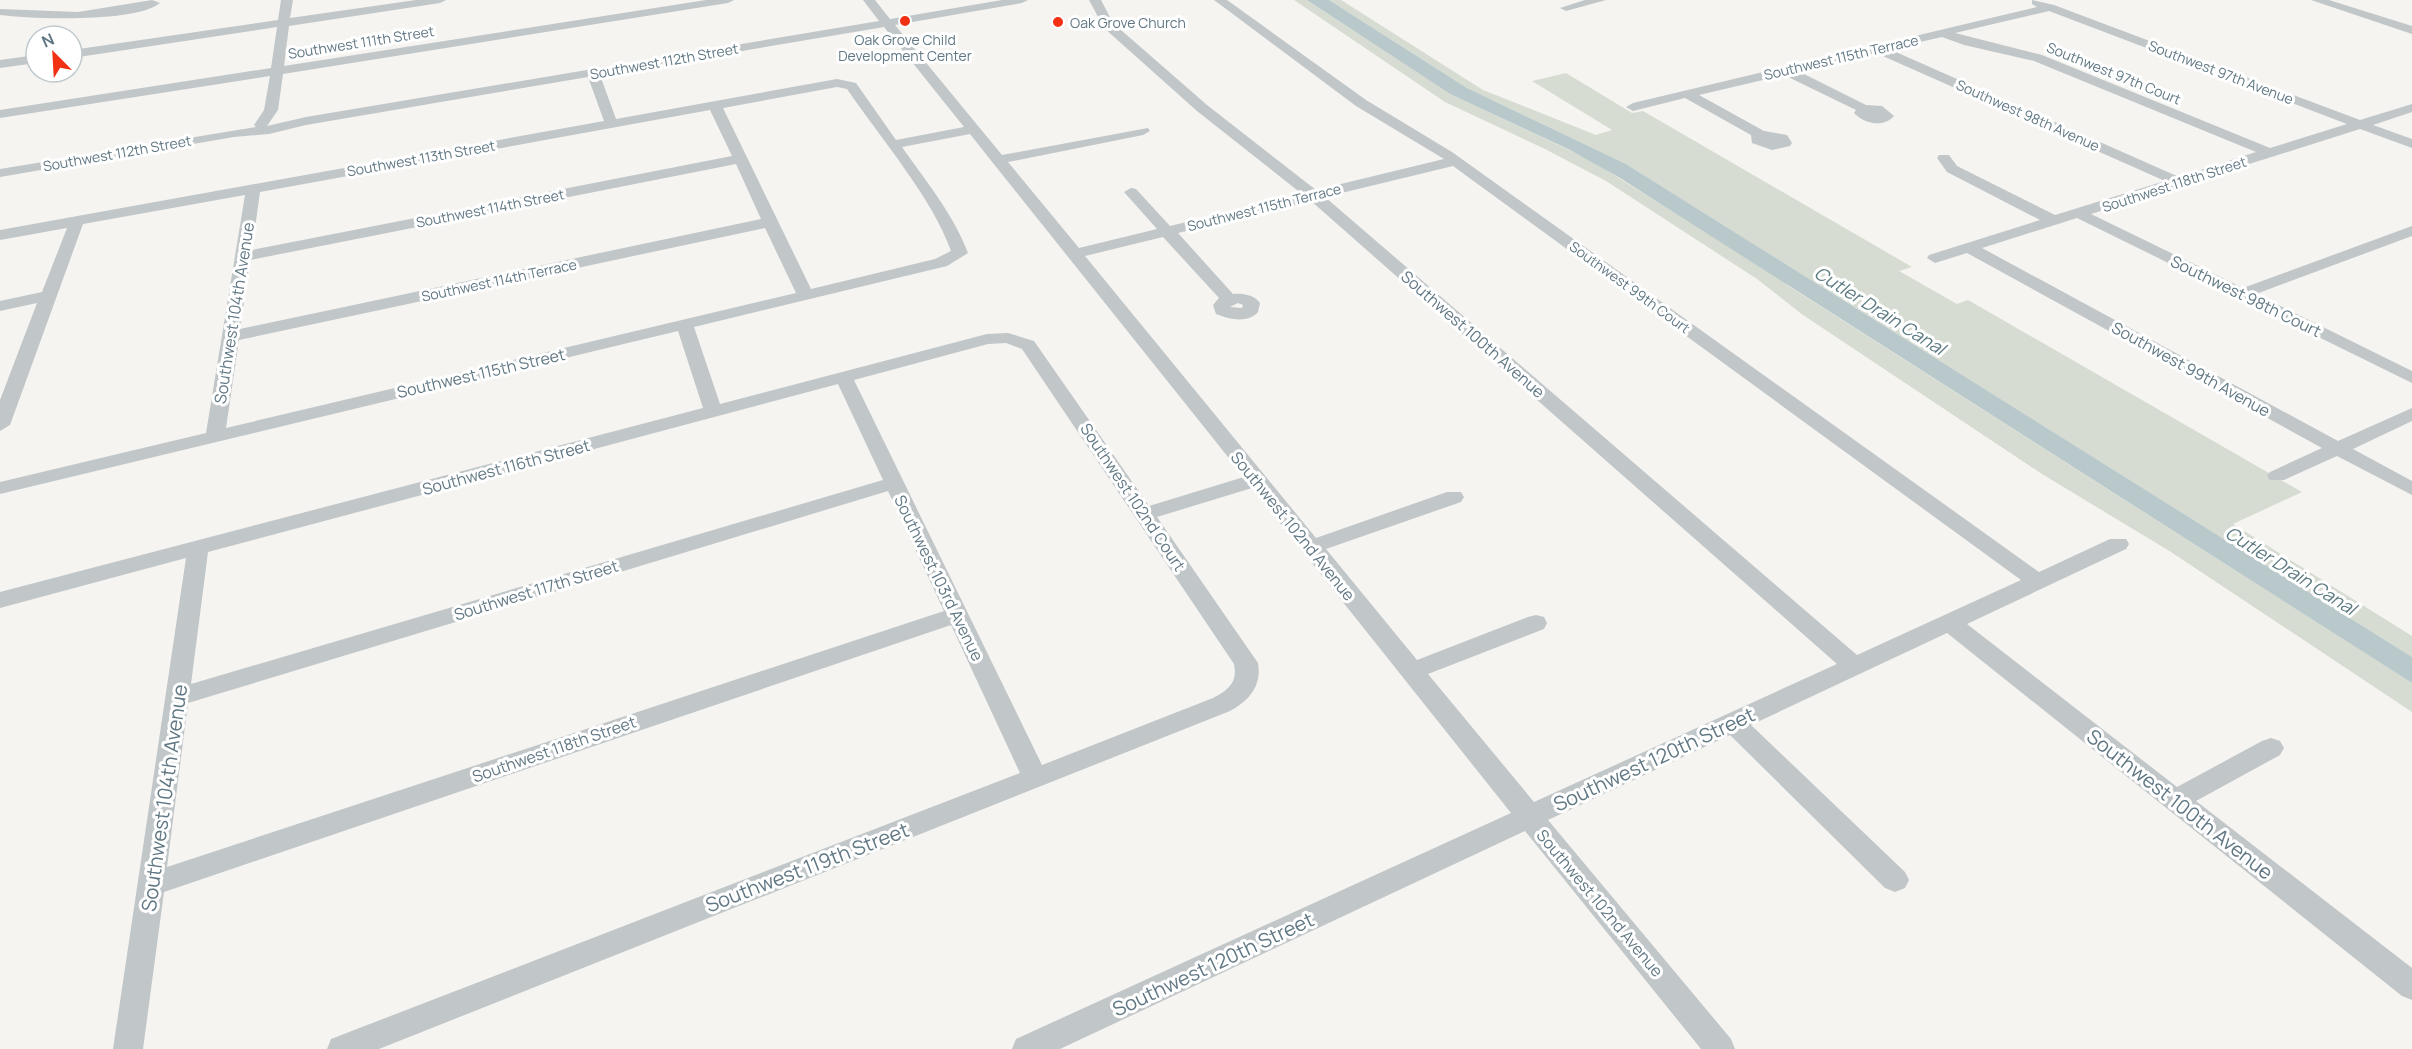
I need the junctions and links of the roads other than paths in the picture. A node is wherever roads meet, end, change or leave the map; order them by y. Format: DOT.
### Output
graph roads {
  1 [pos="287,0"];
  2 [pos="440,0"];
  3 [pos="728,0"];
  4 [pos="869,0"];
  5 [pos="1022,0"];
  6 [pos="1095,0"];
  7 [pos="1220,0"];
  8 [pos="1600,0"];
  9 [pos="2030,0"];
  10 [pos="2317,0"];
  11 [pos="154,3"];
  12 [pos="1566,8"];
  13 [pos="2050,8"];
  14 [pos="0,12"];
  15 [pos="28,16"];
  16 [pos="284,23"];
  17 [pos="887,23"];
  18 [pos="0,26"];
  19 [pos="2412,30"];
  20 [pos="1943,33"];
  21 [pos="1878,49"];
  22 [pos="84,52"];
  23 [pos="24,61"];
  24 [pos="0,64"];
  25 [pos="1787,70"];
  26 [pos="276,71"];
  27 [pos="593,73"];
  28 [pos="1687,94"];
  29 [pos="714,104"];
  30 [pos="1633,107"];
  31 [pos="2412,108"];
  32 [pos="1864,109"];
  33 [pos="0,114"];
  34 [pos="611,123"];
  35 [pos="269,124"];
  36 [pos="2359,124"];
  37 [pos="974,129"];
  38 [pos="1143,130"];
  39 [pos="1761,135"];
  40 [pos="2412,144"];
  41 [pos="892,145"];
  42 [pos="2270,153"];
  43 [pos="1944,158"];
  44 [pos="739,159"];
  45 [pos="998,160"];
  46 [pos="1455,161"];
  47 [pos="0,173"];
  48 [pos="2178,182"];
  49 [pos="253,189"];
  50 [pos="1131,192"];
  51 [pos="1313,195"];
  52 [pos="2080,214"];
  53 [pos="76,221"];
  54 [pos="770,222"];
  55 [pos="2056,222"];
  56 [pos="1167,231"];
  57 [pos="2412,231"];
  58 [pos="0,235"];
  59 [pos="1970,248"];
  60 [pos="1074,254"];
  61 [pos="242,257"];
  62 [pos="1935,258"];
  63 [pos="2242,294"];
  64 [pos="48,296"];
  65 [pos="806,296"];
  66 [pos="1229,298"];
  67 [pos="0,306"];
  68 [pos="685,325"];
  69 [pos="229,337"];
  70 [pos="1013,339"];
  71 [pos="844,378"];
  72 [pos="2412,378"];
  73 [pos="7,387"];
  74 [pos="714,413"];
  75 [pos="2412,414"];
  76 [pos="0,425"];
  77 [pos="215,437"];
  78 [pos="2337,448"];
  79 [pos="2277,476"];
  80 [pos="1257,480"];
  81 [pos="894,483"];
  82 [pos="0,488"];
  83 [pos="2412,489"];
  84 [pos="1454,497"];
  85 [pos="1144,514"];
  86 [pos="2118,544"];
  87 [pos="1311,547"];
  88 [pos="198,548"];
  89 [pos="2037,581"];
  90 [pos="0,600"];
  91 [pos="957,615"];
  92 [pos="1949,622"];
  93 [pos="1536,623"];
  94 [pos="1246,663"];
  95 [pos="1855,666"];
  96 [pos="1412,671"];
  97 [pos="178,697"];
  98 [pos="1733,722"];
  99 [pos="2271,748"];
  100 [pos="1035,777"];
  101 [pos="2176,800"];
  102 [pos="1530,818"];
  103 [pos="1895,880"];
  104 [pos="152,884"];
  105 [pos="2412,986"];
  106 [pos="1712,1047"];
  107 [pos="128,1049"];
  108 [pos="342,1049"];
  109 [pos="1027,1049"];
  1 -- 16 [label="street"];
  2 -- 16 [label="street"];
  3 -- 26 [label="street, Southwest 111th Street"];
  4 -- 17 [label="street, Southwest 102nd Avenue"];
  5 -- 17 [label="street, Southwest 112th Street"];
  6 -- 51 [label="street, Southwest 100th Avenue"];
  7 -- 46 [label="street, Southwest 99th Court"];
  8 -- 12 [label="street"];
  9 -- 13 [label="street, Southwest 97th Avenue"];
  10 -- 19 [label="street"];
  11 -- 15 [label="street"];
  13 -- 20 [label="street, Southwest 115th Terrace"];
  13 -- 36 [label="street, Southwest 97th Avenue"];
  14 -- 15 [label="street"];
  15 -- 18 [label="street"];
  16 -- 22 [label="street"];
  16 -- 26 [label="street"];
  17 -- 27 [label="street, Southwest 112th Street"];
  17 -- 37 [label="street, Southwest 102nd Avenue"];
  20 -- 21 [label="street, Southwest 115th Terrace"];
  20 -- 42 [label="street, Southwest 97th Court"];
  21 -- 25 [label="street, Southwest 115th Terrace"];
  21 -- 48 [label="street, Southwest 98th Avenue"];
  23 -- 24 [label="street"];
  25 -- 28 [label="street, Southwest 115th Terrace"];
  25 -- 32 [label="street"];
  26 -- 33 [label="street, Southwest 111th Street"];
  26 -- 35 [label="street"];
  27 -- 34 [label="street"];
  27 -- 35 [label="street, Southwest 112th Street"];
  28 -- 30 [label="street, Southwest 115th Terrace"];
  28 -- 39 [label="street"];
  29 -- 34 [label="street, Southwest 113th Street"];
  29 -- 41 [label="street, Southwest 113th Street"];
  29 -- 44 [label="street"];
  31 -- 36 [label="street, Southwest 118th Street"];
  34 -- 49 [label="street, Southwest 113th Street"];
  35 -- 47 [label="street, Southwest 112th Street"];
  36 -- 40 [label="street, Southwest 97th Avenue"];
  36 -- 42 [label="street, Southwest 118th Street"];
  37 -- 41 [label="street"];
  37 -- 45 [label="street, Southwest 102nd Avenue"];
  38 -- 45 [label="street"];
  41 -- 65 [label="street, Southwest 115th Street"];
  42 -- 48 [label="street, Southwest 118th Street"];
  43 -- 55 [label="street"];
  44 -- 54 [label="street"];
  44 -- 61 [label="street, Southwest 114th Street"];
  45 -- 60 [label="street, Southwest 102nd Avenue"];
  46 -- 51 [label="street, Southwest 115th Terrace"];
  46 -- 89 [label="street, Southwest 99th Court"];
  48 -- 52 [label="street, Southwest 118th Street"];
  49 -- 53 [label="street, Southwest 113th Street"];
  49 -- 61 [label="street, Southwest 104th Avenue"];
  50 -- 56 [label="street"];
  51 -- 56 [label="street, Southwest 115th Terrace"];
  51 -- 95 [label="street, Southwest 100th Avenue"];
  52 -- 55 [label="street, Southwest 118th Street"];
  52 -- 63 [label="street, Southwest 98th Court"];
  53 -- 58 [label="street, Southwest 113th Street"];
  53 -- 64 [label="street"];
  54 -- 65 [label="street"];
  54 -- 69 [label="street, Southwest 114th Terrace"];
  55 -- 59 [label="street, Southwest 118th Street"];
  56 -- 60 [label="street, Southwest 115th Terrace"];
  56 -- 66 [label="street"];
  57 -- 63 [label="street"];
  59 -- 62 [label="street, Southwest 118th Street"];
  59 -- 78 [label="street, Southwest 99th Avenue"];
  60 -- 80 [label="street, Southwest 102nd Avenue"];
  61 -- 69 [label="street, Southwest 104th Avenue"];
  63 -- 72 [label="street, Southwest 98th Court"];
  64 -- 67 [label="street"];
  64 -- 73 [label="street"];
  65 -- 68 [label="street, Southwest 115th Street"];
  68 -- 74 [label="street"];
  68 -- 77 [label="street, Southwest 115th Street"];
  69 -- 77 [label="street, Southwest 104th Avenue"];
  70 -- 71 [label="street, Southwest 116th Street"];
  70 -- 85 [label="street, Southwest 102nd Court"];
  71 -- 74 [label="street, Southwest 116th Street"];
  71 -- 81 [label="street, Southwest 103rd Avenue"];
  73 -- 76 [label="street"];
  74 -- 88 [label="street, Southwest 116th Street"];
  75 -- 78 [label="street"];
  77 -- 82 [label="street, Southwest 115th Street"];
  78 -- 79 [label="street"];
  78 -- 83 [label="street, Southwest 99th Avenue"];
  80 -- 85 [label="street"];
  80 -- 87 [label="street, Southwest 102nd Avenue"];
  81 -- 91 [label="street, Southwest 103rd Avenue"];
  81 -- 97 [label="street, Southwest 117th Street"];
  84 -- 87 [label="street"];
  85 -- 94 [label="street, Southwest 102nd Court"];
  86 -- 89 [label="street, Southwest 120th Street"];
  87 -- 96 [label="street, Southwest 102nd Avenue"];
  88 -- 90 [label="street, Southwest 116th Street"];
  88 -- 97 [label="street, Southwest 104th Avenue"];
  89 -- 92 [label="street, Southwest 120th Street"];
  91 -- 100 [label="street, Southwest 103rd Avenue"];
  91 -- 104 [label="street, Southwest 118th Street"];
  92 -- 95 [label="street, Southwest 120th Street"];
  92 -- 101 [label="street, Southwest 100th Avenue"];
  93 -- 96 [label="street"];
  94 -- 100 [label="street, Southwest 119th Street"];
  95 -- 98 [label="street, Southwest 120th Street"];
  96 -- 102 [label="street, Southwest 102nd Avenue"];
  97 -- 104 [label="street, Southwest 104th Avenue"];
  98 -- 102 [label="street, Southwest 120th Street"];
  98 -- 103 [label="street"];
  99 -- 101 [label="street"];
  100 -- 108 [label="street, Southwest 119th Street"];
  101 -- 105 [label="street, Southwest 100th Avenue"];
  102 -- 106 [label="street, Southwest 102nd Avenue"];
  102 -- 109 [label="street, Southwest 120th Street"];
  104 -- 107 [label="street, Southwest 104th Avenue"];
}
